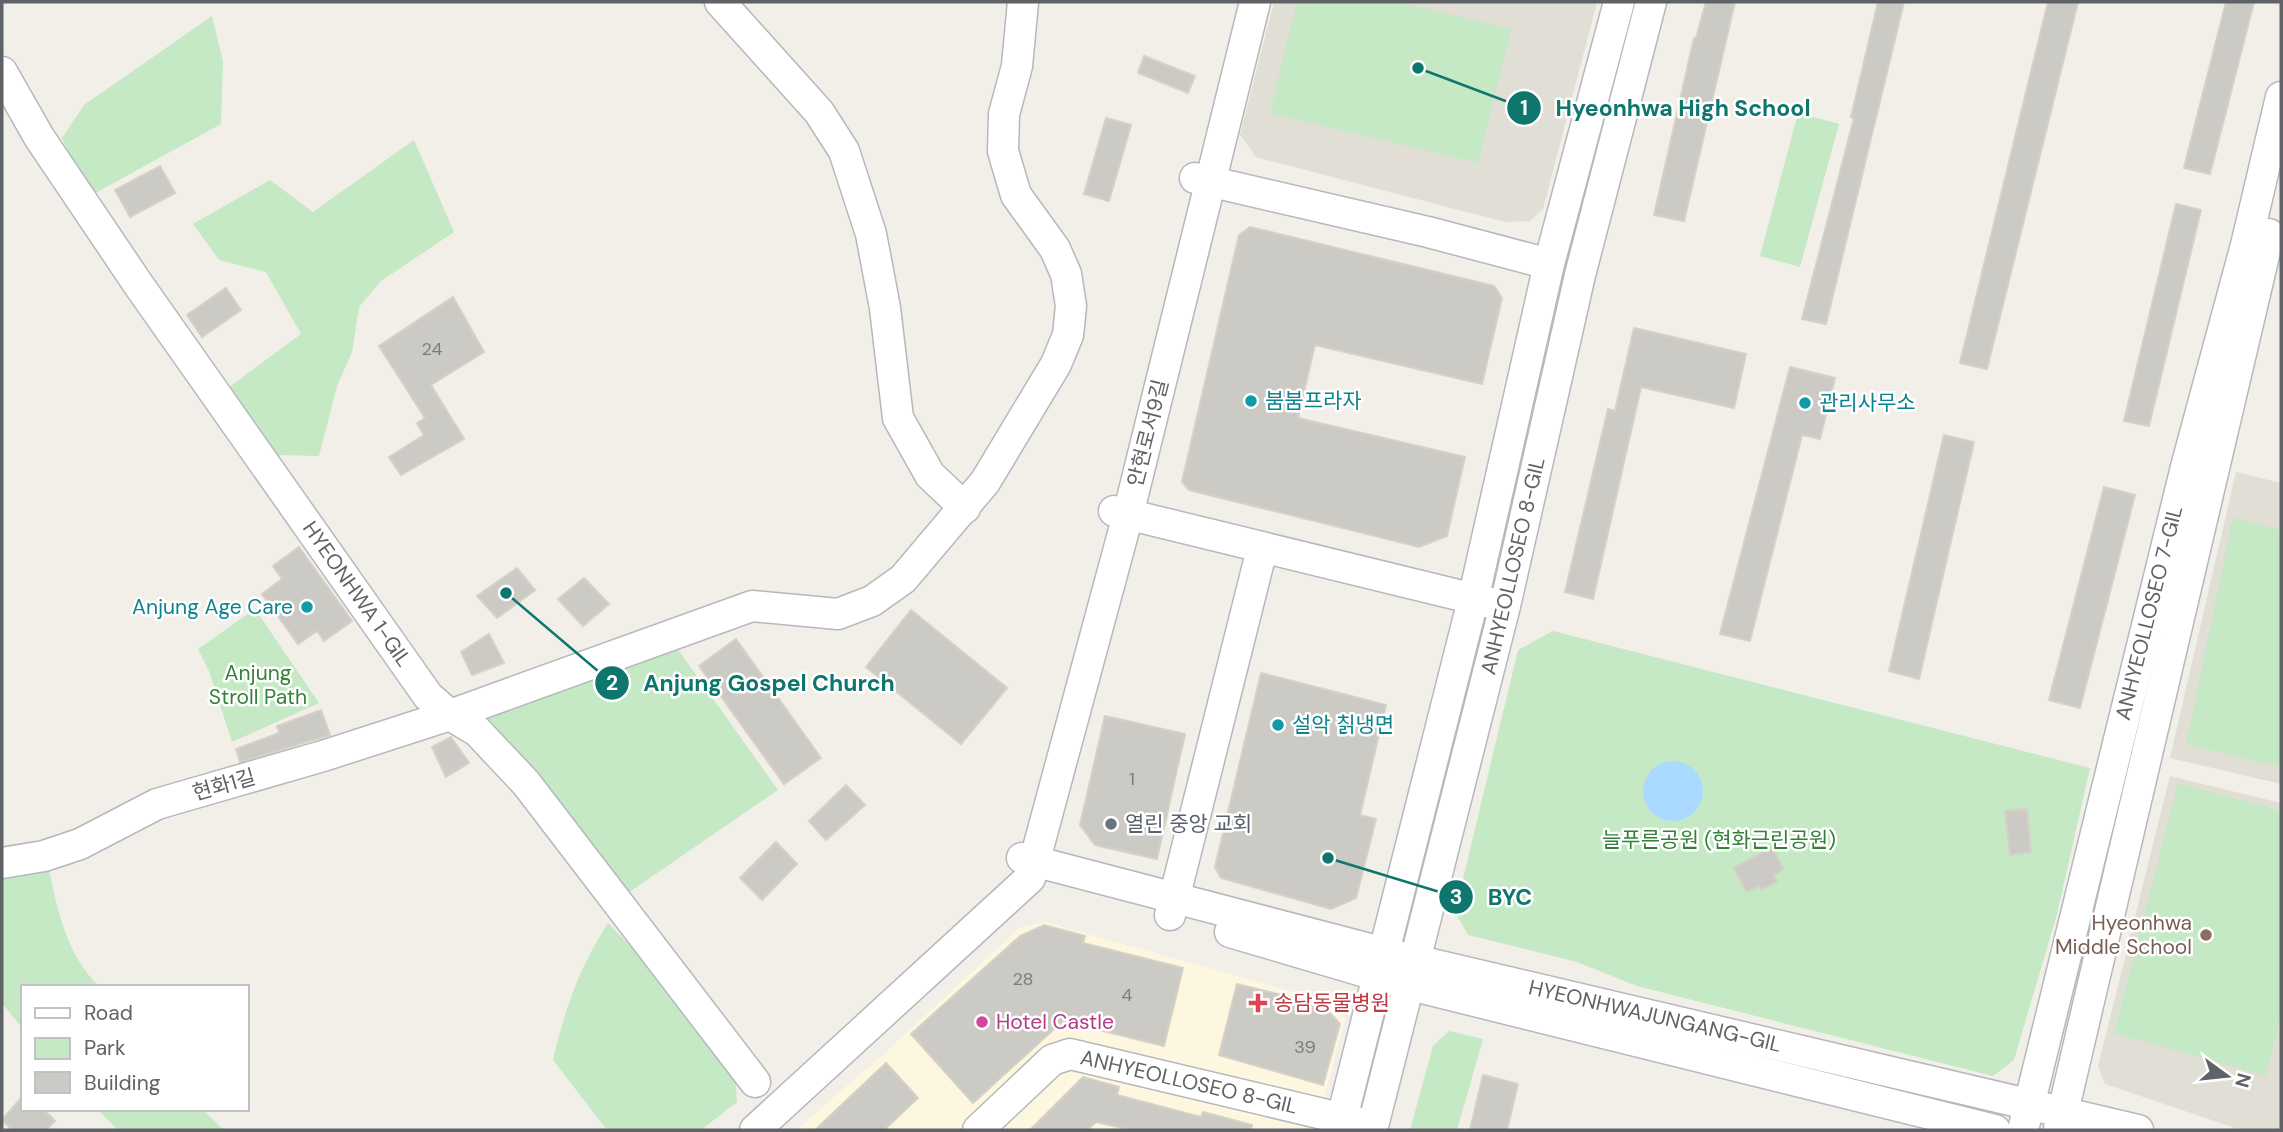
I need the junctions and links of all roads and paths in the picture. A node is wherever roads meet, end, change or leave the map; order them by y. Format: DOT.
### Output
graph roads {
  1 [pos="720,2"];
  2 [pos="1023,2"];
  3 [pos="1237,2"];
  4 [pos="1255,2"];
  5 [pos="1619,2"];
  6 [pos="1651,2"];
  7 [pos="2,72"];
  8 [pos="2281,97"];
  9 [pos="1203,180"];
  10 [pos="2281,186"];
  11 [pos="1549,264"];
  12 [pos="965,508"];
  13 [pos="1121,513"];
  14 [pos="1262,549"];
  15 [pos="1473,600"];
  16 [pos="1505,606"];
  17 [pos="450,715"];
  18 [pos="2,863"];
  19 [pos="1026,867"];
  20 [pos="1172,906"];
  21 [pos="1382,965"];
  22 [pos="1414,973"];
  23 [pos="755,1082"];
  24 [pos="2026,1117"];
  25 [pos="2061,1121"];
  26 [pos="1341,1125"];
  27 [pos="1373,1128"];
  28 [pos="738,1130"];
  29 [pos="755,1130"];
  30 [pos="978,1130"];
  31 [pos="1995,1130"];
  32 [pos="2138,1130"];
  1 -- 12 [label="street"];
  2 -- 12 [label="street, 현화1길"];
  3 -- 9 [label="street, 안현로서9길"];
  4 -- 9 [label="street, 안현로서9길"];
  5 -- 11 [label="street, ANHYEOLLOSEO 8-GIL"];
  6 -- 16 [label="street, ANHYEOLLOSEO 8-GIL"];
  7 -- 17 [label="street, HYEONHWA 1-GIL"];
  8 -- 24 [label="street, ANHYEOLLOSEO 7-GIL"];
  9 -- 11 [label="street"];
  9 -- 13 [label="street, 안현로서9길"];
  10 -- 25 [label="street, ANHYEOLLOSEO 7-GIL"];
  11 -- 15 [label="street, ANHYEOLLOSEO 8-GIL"];
  12 -- 17 [label="street, 현화1길"];
  13 -- 14 [label="street"];
  13 -- 19 [label="street, 안현로서9길"];
  14 -- 15 [label="street"];
  14 -- 20 [label="street"];
  15 -- 16 [label="street"];
  15 -- 21 [label="street, ANHYEOLLOSEO 8-GIL"];
  16 -- 22 [label="street, ANHYEOLLOSEO 8-GIL"];
  17 -- 18 [label="street, 현화1길"];
  17 -- 23 [label="street, HYEONHWA 1-GIL"];
  19 -- 20 [label="street, HYEONHWAJUNGANG-GIL"];
  19 -- 28 [label="street"];
  19 -- 29 [label="street"];
  20 -- 21 [label="street, HYEONHWAJUNGANG-GIL"];
  21 -- 22 [label="street, HYEONHWAJUNGANG-GIL"];
  21 -- 26 [label="street, ANHYEOLLOSEO 8-GIL"];
  22 -- 24 [label="street, HYEONHWAJUNGANG-GIL"];
  22 -- 27 [label="street, ANHYEOLLOSEO 8-GIL"];
  22 -- 31 [label="street"];
  24 -- 25 [label="street, HYEONHWAJUNGANG-GIL"];
  25 -- 32 [label="street, HYEONHWAJUNGANG-GIL"];
  26 -- 27 [label="street"];
  26 -- 30 [label="street, ANHYEOLLOSEO 8-GIL"];
}
